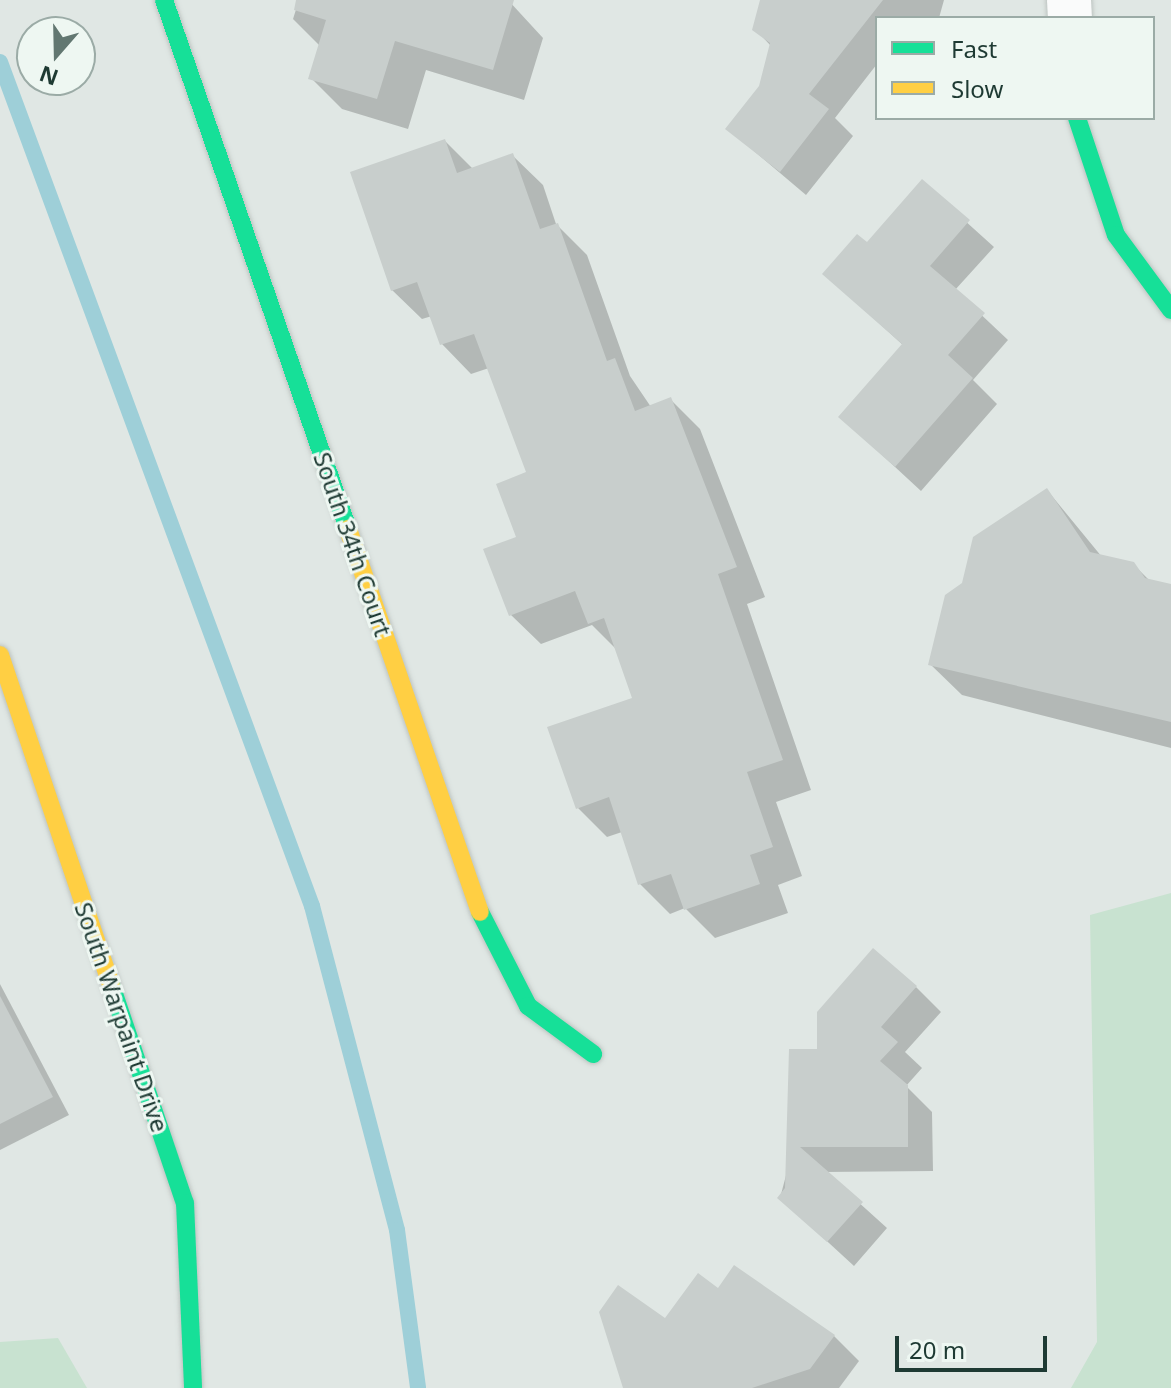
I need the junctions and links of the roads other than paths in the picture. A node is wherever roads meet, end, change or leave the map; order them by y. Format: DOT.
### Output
graph roads {
  1 [pos="164,0"];
  2 [pos="1078,120"];
  3 [pos="1171,310"];
  4 [pos="0,655"];
  5 [pos="593,1054"];
  6 [pos="193,1388"];
  1 -- 5 [label="street, South 34th Court"];
  2 -- 3 [label="street"];
  4 -- 6 [label="street, South Warpaint Drive"];
}
